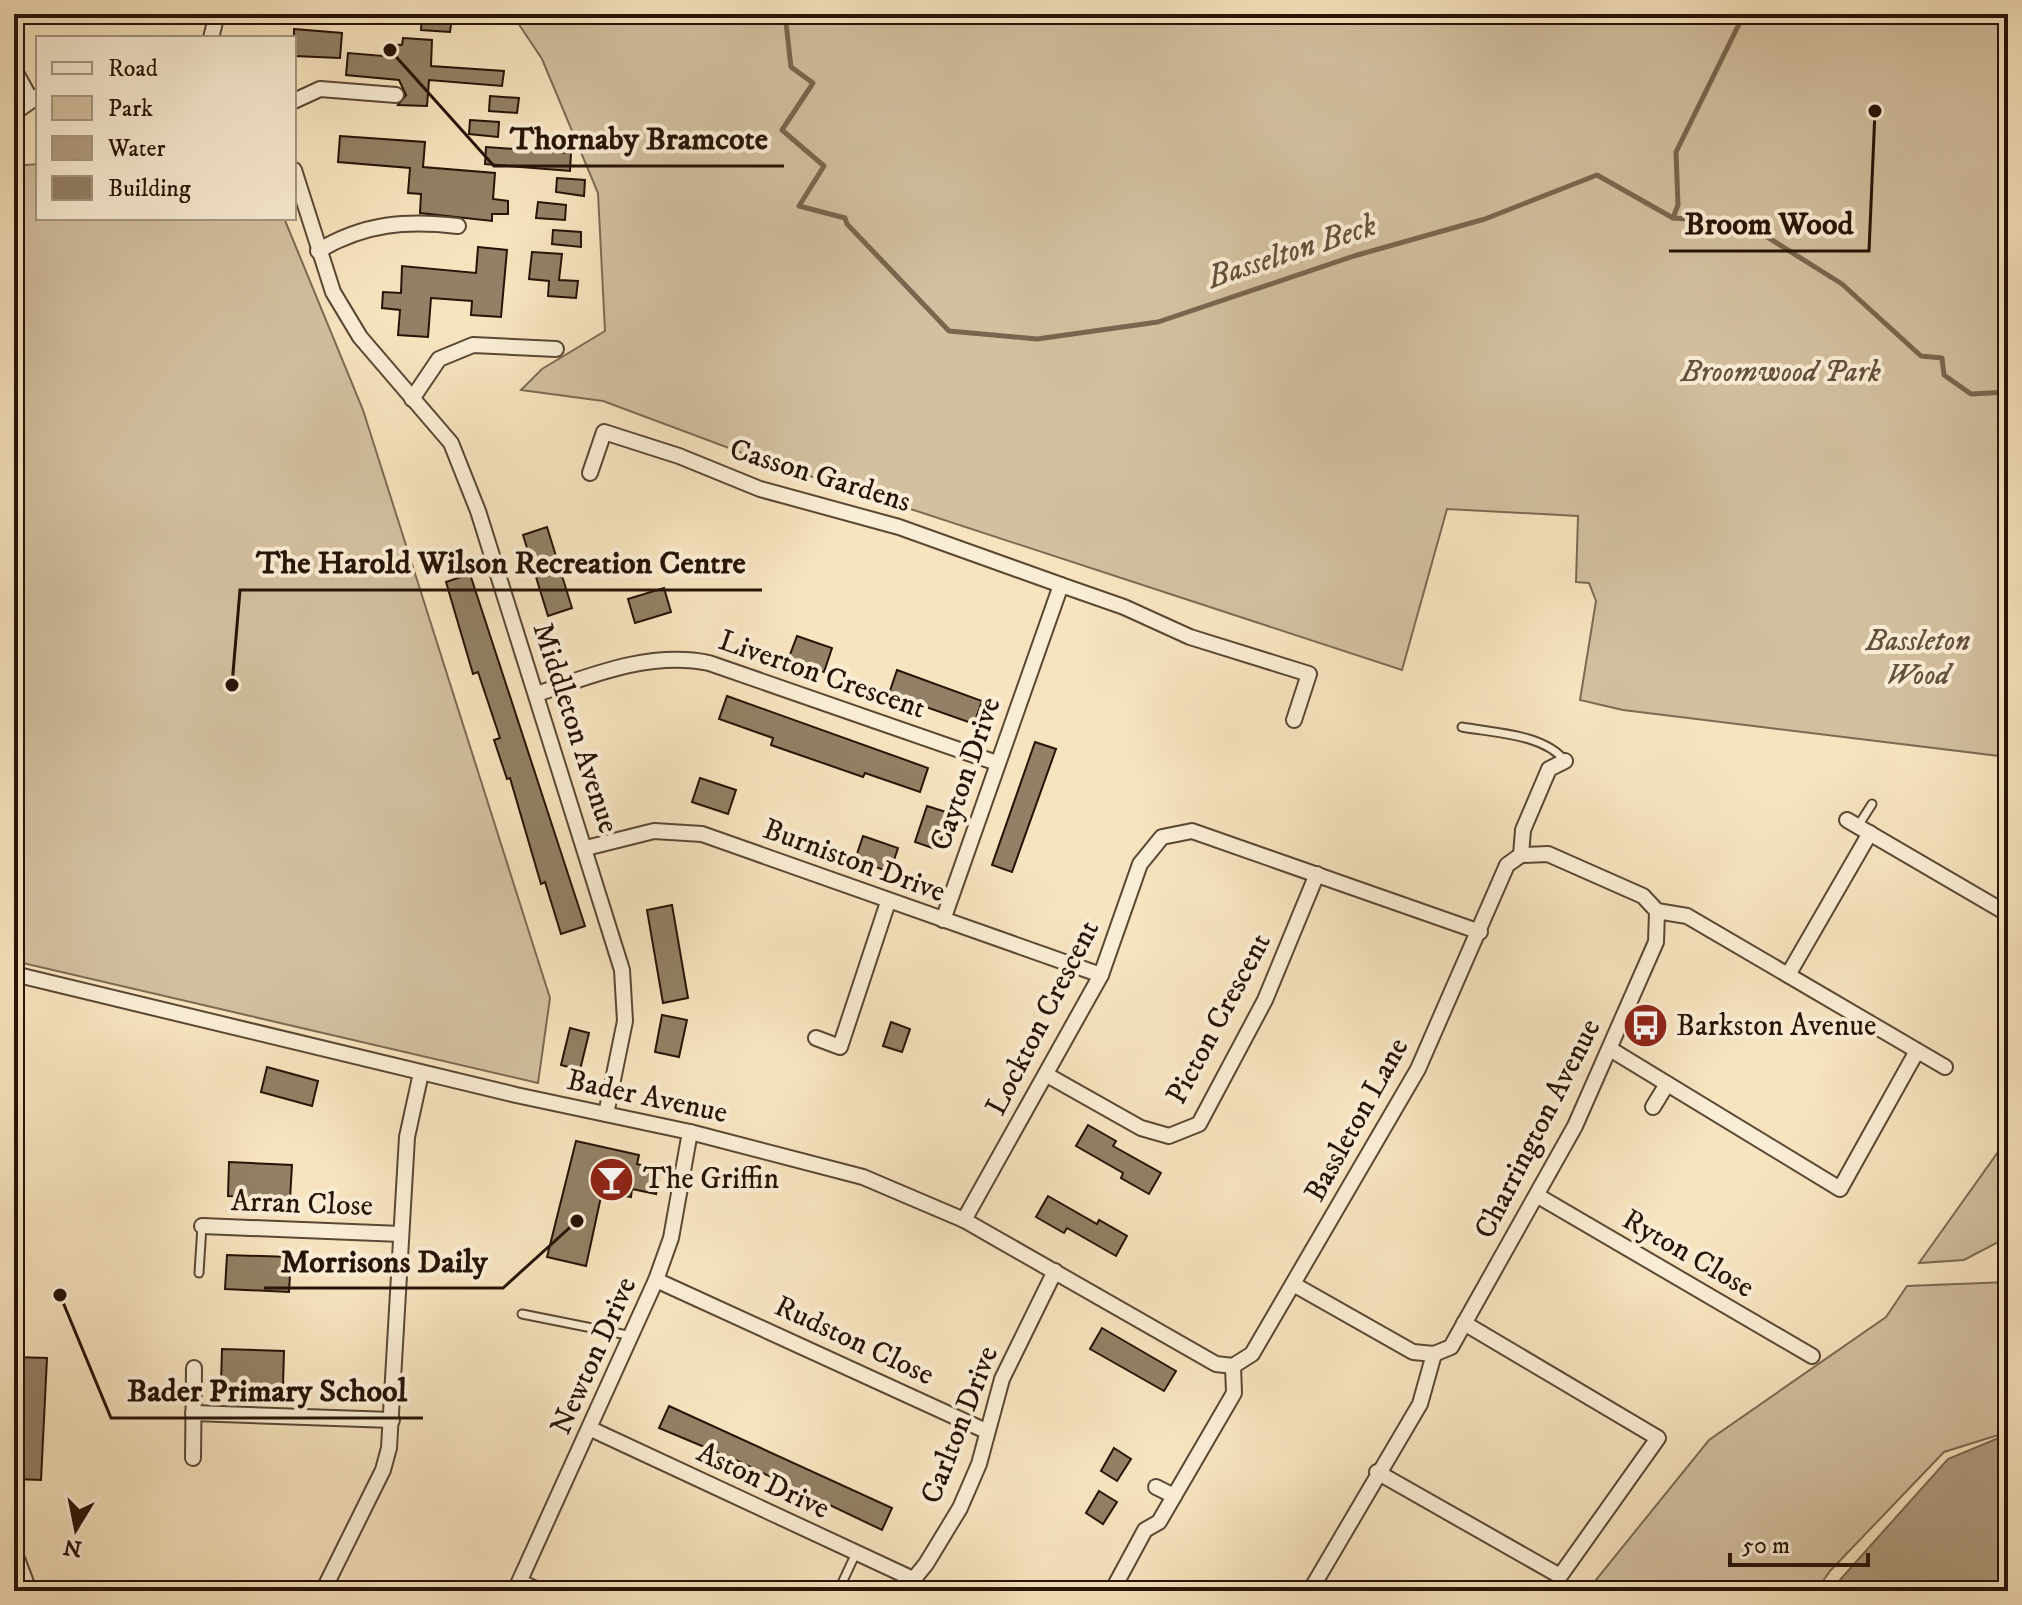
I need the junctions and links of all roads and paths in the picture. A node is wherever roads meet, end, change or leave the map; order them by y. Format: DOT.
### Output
graph roads {
  1 [pos="217,14"];
  2 [pos="212,36"];
  3 [pos="14,69"];
  4 [pos="396,95"];
  5 [pos="34,98"];
  6 [pos="296,100"];
  7 [pos="14,113"];
  8 [pos="296,177"];
  9 [pos="458,226"];
  10 [pos="318,251"];
  11 [pos="556,349"];
  12 [pos="412,399"];
  13 [pos="590,473"];
  14 [pos="1061,585"];
  15 [pos="537,694"];
  16 [pos="1294,720"];
  17 [pos="1462,727"];
  18 [pos="1565,761"];
  19 [pos="997,763"];
  20 [pos="1872,804"];
  21 [pos="1858,826"];
  22 [pos="586,848"];
  23 [pos="1521,855"];
  24 [pos="1317,874"];
  25 [pos="888,902"];
  26 [pos="1657,911"];
  27 [pos="2008,914"];
  28 [pos="943,920"];
  29 [pos="1480,932"];
  30 [pos="14,974"];
  31 [pos="1101,975"];
  32 [pos="1788,975"];
  33 [pos="816,1038"];
  34 [pos="1610,1049"];
  35 [pos="1917,1051"];
  36 [pos="1945,1067"];
  37 [pos="421,1073"];
  38 [pos="1047,1075"];
  39 [pos="1667,1084"];
  40 [pos="1653,1107"];
  41 [pos="606,1114"];
  42 [pos="690,1132"];
  43 [pos="1538,1196"];
  44 [pos="964,1220"];
  45 [pos="202,1226"];
  46 [pos="401,1234"];
  47 [pos="1055,1271"];
  48 [pos="199,1273"];
  49 [pos="656,1280"];
  50 [pos="1293,1284"];
  51 [pos="522,1314"];
  52 [pos="1464,1323"];
  53 [pos="632,1336"];
  54 [pos="1434,1354"];
  55 [pos="1812,1356"];
  56 [pos="1233,1366"];
  57 [pos="194,1368"];
  58 [pos="193,1413"];
  59 [pos="392,1420"];
  60 [pos="591,1429"];
  61 [pos="986,1431"];
  62 [pos="193,1458"];
  63 [pos="1377,1472"];
  64 [pos="1156,1487"];
  65 [pos="1174,1496"];
  66 [pos="14,1541"];
  67 [pos="856,1553"];
  68 [pos="842,1583"];
  69 [pos="908,1585"];
  70 [pos="518,1586"];
  71 [pos="33,1591"];
  72 [pos="323,1591"];
  73 [pos="540,1591"];
  74 [pos="1112,1591"];
  75 [pos="1310,1591"];
  1 -- 2 [label="street"];
  3 -- 5 [label="street"];
  4 -- 6 [label="street"];
  5 -- 7 [label="street"];
  8 -- 10 [label="street, Middleton Avenue"];
  9 -- 10 [label="street"];
  10 -- 12 [label="street, Middleton Avenue"];
  11 -- 12 [label="street"];
  12 -- 15 [label="street, Middleton Avenue"];
  13 -- 14 [label="street, Casson Gardens"];
  14 -- 16 [label="street, Casson Gardens"];
  14 -- 19 [label="street, Cayton Drive"];
  15 -- 19 [label="street, Liverton Crescent"];
  15 -- 22 [label="street, Middleton Avenue"];
  17 -- 18 [label="lane"];
  18 -- 23 [label="street, Bassleton Lane"];
  19 -- 28 [label="street, Cayton Drive"];
  20 -- 21 [label="lane"];
  21 -- 27 [label="street"];
  21 -- 32 [label="street"];
  22 -- 25 [label="street, Burniston Drive"];
  22 -- 41 [label="street, Middleton Avenue"];
  23 -- 26 [label="street"];
  23 -- 29 [label="street, Bassleton Lane"];
  24 -- 29 [label="street, Lockton Crescent"];
  24 -- 31 [label="street, Lockton Crescent"];
  24 -- 38 [label="street, Picton Crescent"];
  25 -- 28 [label="street, Burniston Drive"];
  25 -- 33 [label="street"];
  26 -- 32 [label="street"];
  26 -- 34 [label="street, Charrington Avenue"];
  28 -- 31 [label="street, Burniston Drive"];
  29 -- 50 [label="street, Bassleton Lane"];
  30 -- 37 [label="street, Bader Avenue"];
  31 -- 38 [label="street, Lockton Crescent"];
  32 -- 35 [label="street"];
  34 -- 39 [label="street"];
  34 -- 43 [label="street, Charrington Avenue"];
  35 -- 36 [label="street"];
  35 -- 39 [label="street"];
  37 -- 41 [label="street, Bader Avenue"];
  37 -- 46 [label="street"];
  38 -- 44 [label="street, Lockton Crescent"];
  39 -- 40 [label="street"];
  41 -- 42 [label="street, Bader Avenue"];
  42 -- 44 [label="street, Bader Avenue"];
  42 -- 49 [label="street, Newton Drive"];
  43 -- 52 [label="street, Charrington Avenue"];
  43 -- 55 [label="street, Ryton Close"];
  44 -- 47 [label="street, Bader Avenue"];
  45 -- 46 [label="street, Arran Close"];
  45 -- 48 [label="lane"];
  46 -- 59 [label="street"];
  47 -- 56 [label="street, Bader Avenue"];
  47 -- 61 [label="street, Carlton Drive"];
  49 -- 53 [label="street, Newton Drive"];
  49 -- 61 [label="street, Rudston Close"];
  50 -- 54 [label="street"];
  50 -- 56 [label="street, Bassleton Lane"];
  51 -- 53 [label="lane"];
  52 -- 54 [label="street, Charrington Avenue"];
  52 -- 63 [label="street"];
  53 -- 60 [label="street, Newton Drive"];
  54 -- 63 [label="street"];
  56 -- 65 [label="street"];
  57 -- 58 [label="street"];
  58 -- 59 [label="street"];
  58 -- 62 [label="street"];
  59 -- 72 [label="street"];
  60 -- 67 [label="street, Aston Drive"];
  60 -- 70 [label="street, Newton Drive"];
  61 -- 69 [label="street, Carlton Drive"];
  63 -- 75 [label="street"];
  64 -- 65 [label="street"];
  65 -- 74 [label="street"];
  66 -- 71 [label="lane"];
  67 -- 68 [label="lane"];
  67 -- 69 [label="street, Aston Drive"];
  70 -- 73 [label="street"];
}
